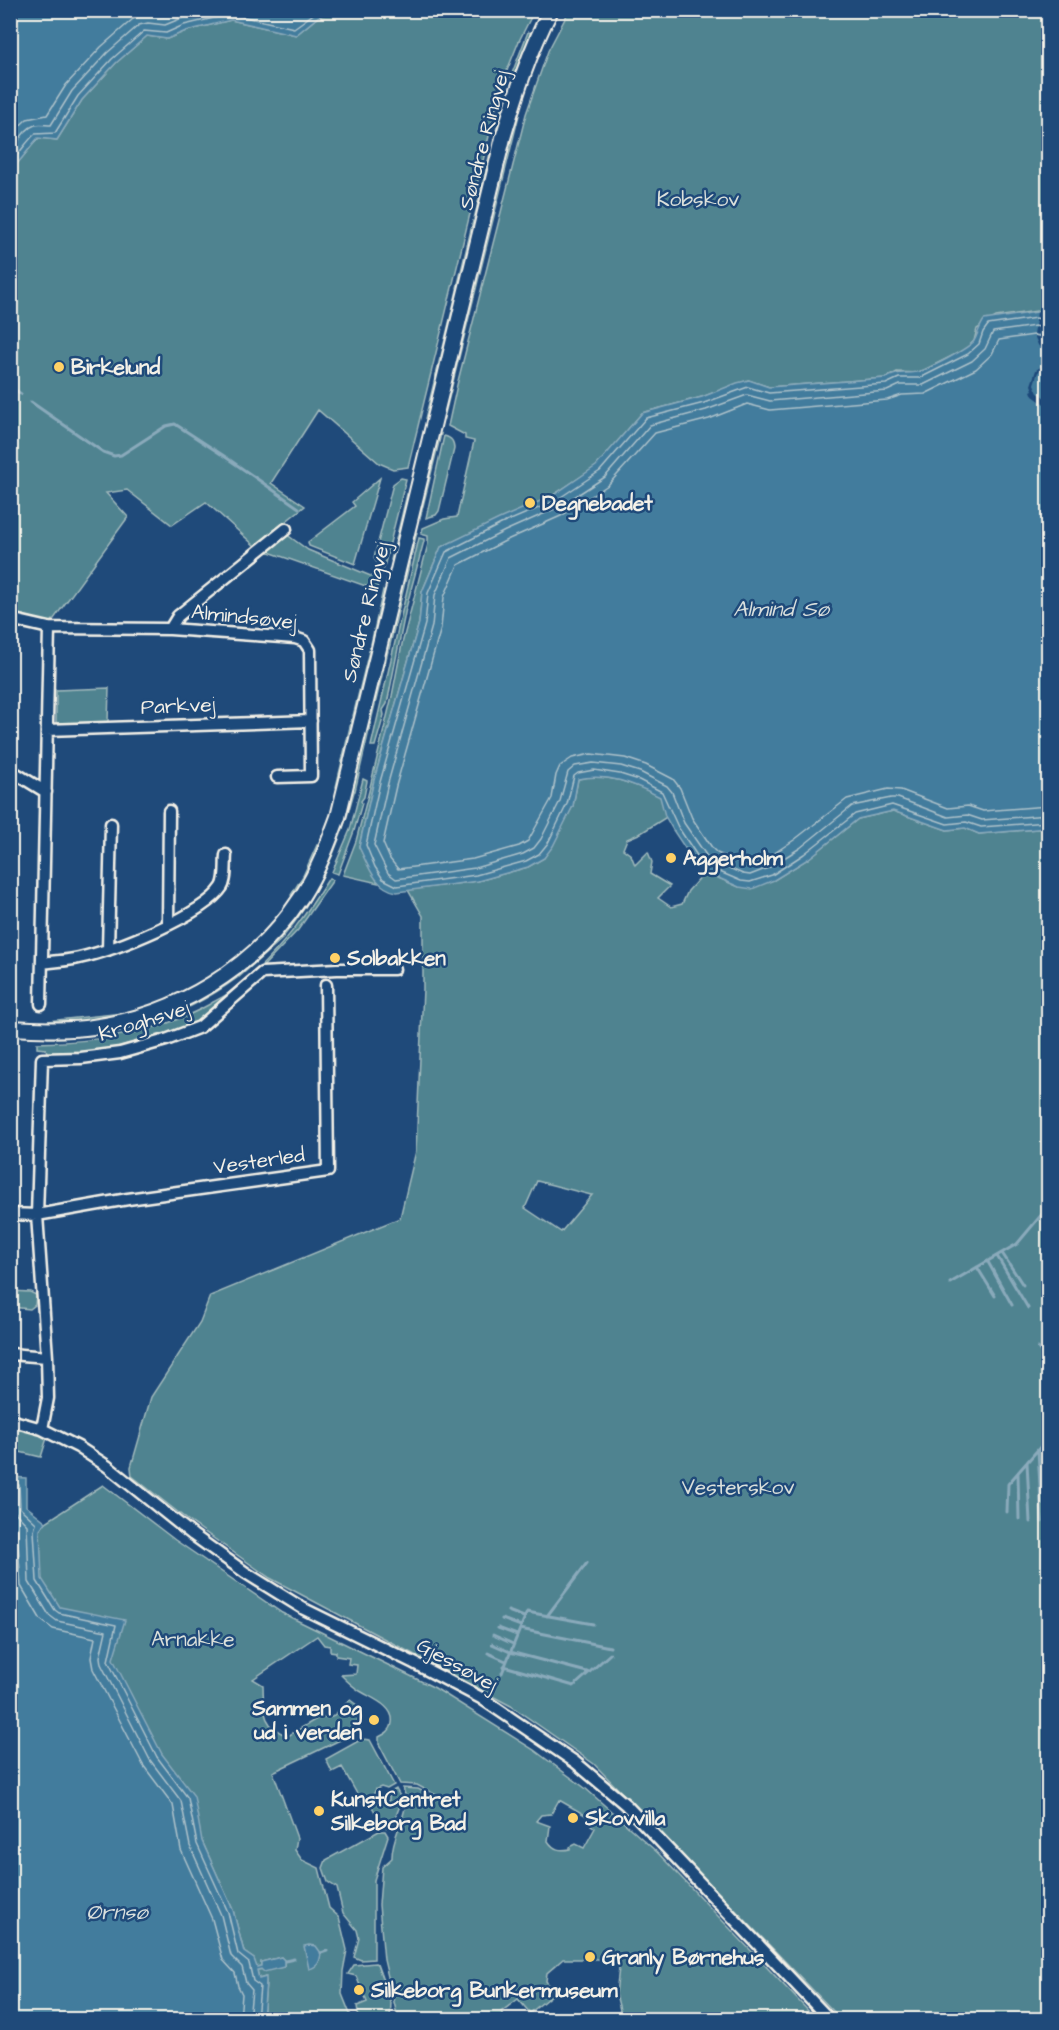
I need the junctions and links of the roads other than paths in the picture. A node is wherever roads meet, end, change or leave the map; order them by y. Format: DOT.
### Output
graph roads {
  1 [pos="551,10"];
  2 [pos="286,529"];
  3 [pos="10,619"];
  4 [pos="49,628"];
  5 [pos="170,629"];
  6 [pos="311,721"];
  7 [pos="47,730"];
  8 [pos="10,771"];
  9 [pos="277,777"];
  10 [pos="46,792"];
  11 [pos="168,811"];
  12 [pos="111,824"];
  13 [pos="226,855"];
  14 [pos="168,923"];
  15 [pos="108,950"];
  16 [pos="42,963"];
  17 [pos="394,969"];
  18 [pos="326,985"];
  19 [pos="41,1004"];
  20 [pos="10,1028"];
  21 [pos="10,1214"];
  22 [pos="37,1215"];
  23 [pos="10,1354"];
  24 [pos="47,1357"];
  25 [pos="10,1420"];
  26 [pos="42,1429"];
  27 [pos="830,2019"];
  1 -- 20 [label="main road, Søndre Ringvej"];
  2 -- 5 [label="street"];
  3 -- 4 [label="street, Almindsøvej"];
  4 -- 5 [label="street, Almindsøvej"];
  4 -- 7 [label="street"];
  5 -- 6 [label="street, Almindsøvej"];
  6 -- 7 [label="street, Parkvej"];
  6 -- 9 [label="street, Almindsøvej"];
  7 -- 10 [label="street"];
  8 -- 10 [label="street"];
  10 -- 16 [label="street"];
  11 -- 14 [label="street"];
  12 -- 15 [label="street"];
  13 -- 14 [label="street"];
  14 -- 15 [label="street"];
  15 -- 16 [label="street"];
  16 -- 19 [label="street"];
  17 -- 22 [label="street, Kroghsvej"];
  18 -- 22 [label="street, Vesterled"];
  21 -- 22 [label="street, Vesterled"];
  22 -- 24 [label="street, Kroghsvej"];
  23 -- 24 [label="street"];
  24 -- 26 [label="street, Kroghsvej"];
  25 -- 26 [label="street, Gjessøvej"];
  26 -- 27 [label="street, Gjessøvej"];
}
